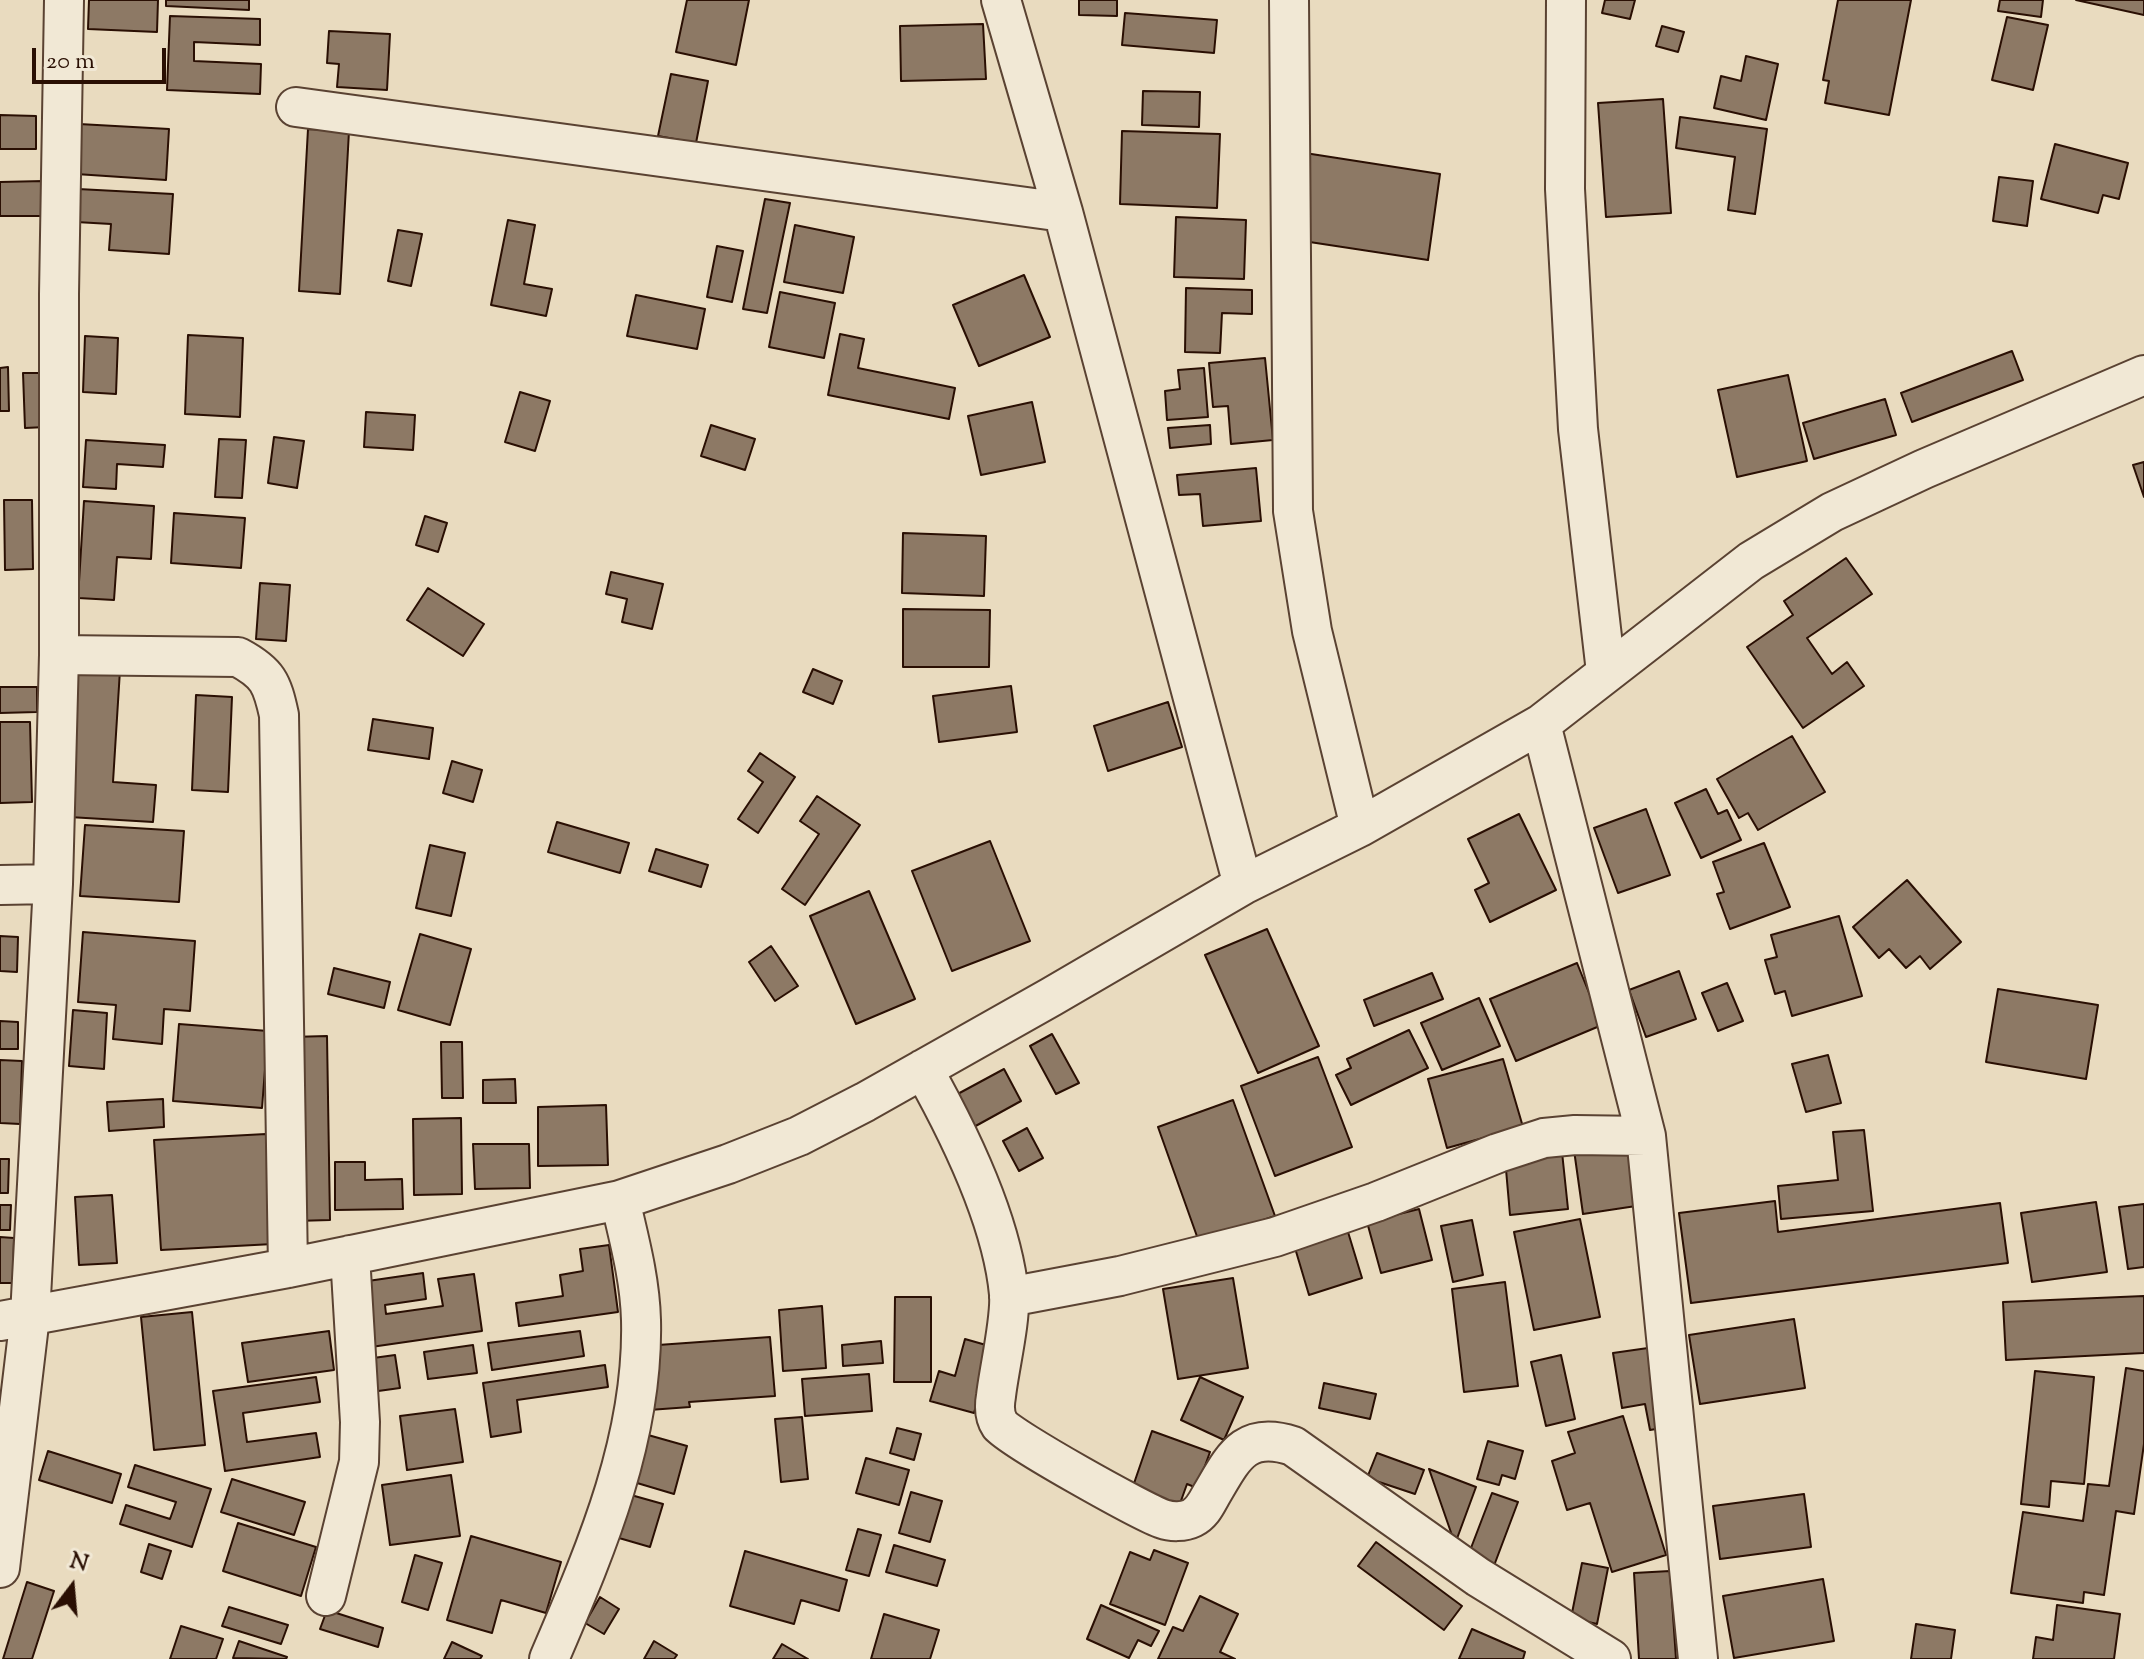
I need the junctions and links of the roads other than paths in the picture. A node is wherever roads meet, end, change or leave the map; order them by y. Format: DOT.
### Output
graph roads {
  1 [pos="64,0"];
  2 [pos="1001,0"];
  3 [pos="1289,0"];
  4 [pos="1566,0"];
  5 [pos="296,107"];
  6 [pos="1063,212"];
  7 [pos="2144,375"];
  8 [pos="59,655"];
  9 [pos="1606,672"];
  10 [pos="1541,724"];
  11 [pos="1360,827"];
  12 [pos="53,884"];
  13 [pos="0,885"];
  14 [pos="1243,885"];
  15 [pos="923,1069"];
  16 [pos="1646,1136"];
  17 [pos="620,1200"];
  18 [pos="350,1255"];
  19 [pos="288,1268"];
  20 [pos="1009,1297"];
  21 [pos="15,1318"];
  22 [pos="0,1568"];
  23 [pos="326,1596"];
  24 [pos="549,1659"];
  25 [pos="1611,1659"];
  26 [pos="1698,1659"];
  1 -- 8 [label="street"];
  2 -- 6 [label="street"];
  3 -- 11 [label="street"];
  4 -- 9 [label="street"];
  5 -- 6 [label="street"];
  6 -- 14 [label="street"];
  7 -- 9 [label="street"];
  8 -- 12 [label="street"];
  8 -- 19 [label="street"];
  9 -- 10 [label="street"];
  10 -- 11 [label="street"];
  10 -- 16 [label="street"];
  11 -- 14 [label="street"];
  12 -- 13 [label="street"];
  12 -- 21 [label="street"];
  14 -- 15 [label="street"];
  15 -- 17 [label="street"];
  15 -- 20 [label="street"];
  16 -- 20 [label="street"];
  16 -- 26 [label="street"];
  17 -- 18 [label="street"];
  17 -- 24 [label="street"];
  18 -- 19 [label="street"];
  18 -- 23 [label="street"];
  19 -- 21 [label="street"];
  20 -- 25 [label="street"];
  21 -- 22 [label="street"];
}
